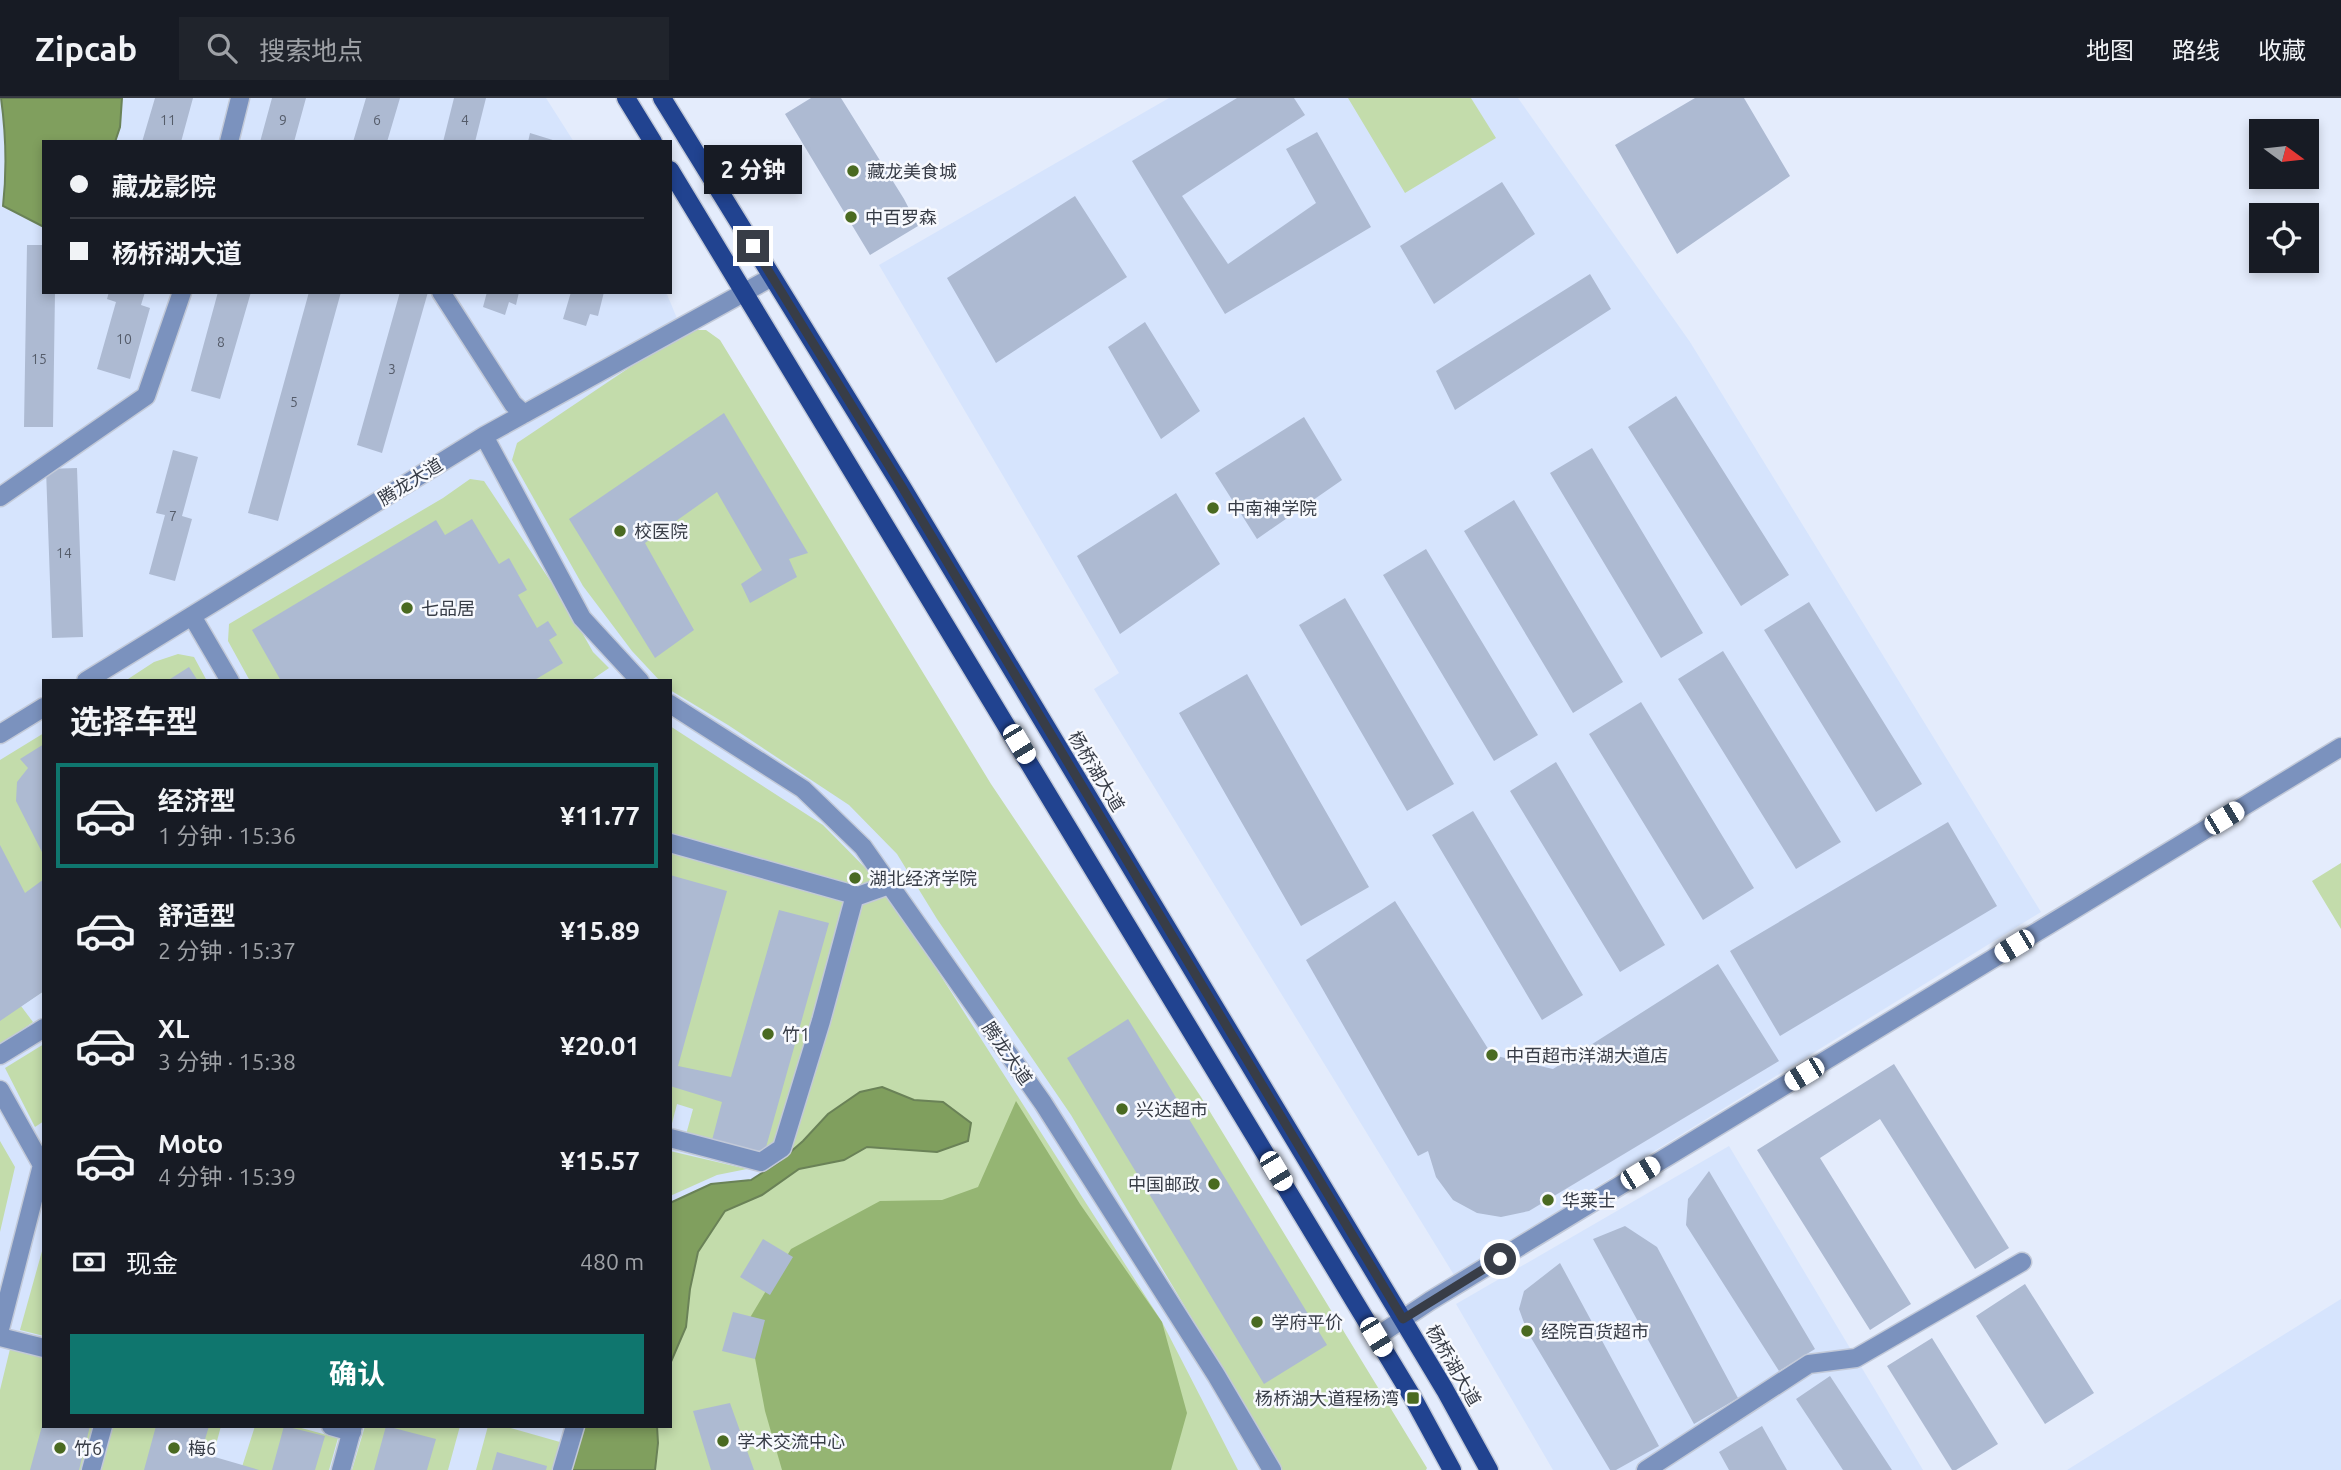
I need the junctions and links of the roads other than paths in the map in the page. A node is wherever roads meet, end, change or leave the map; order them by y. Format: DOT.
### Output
graph roads {
  1 [pos="240,98"];
  2 [pos="626,98"];
  3 [pos="662,98"];
  4 [pos="230,140"];
  5 [pos="652,140"];
  6 [pos="672,173"];
  7 [pos="772,276"];
  8 [pos="744,290"];
  9 [pos="181,294"];
  10 [pos="442,294"];
  11 [pos="524,414"];
  12 [pos="484,436"];
  13 [pos="0,497"];
  14 [pos="192,615"];
  15 [pos="638,678"];
  16 [pos="89,679"];
  17 [pos="229,679"];
  18 [pos="620,679"];
  19 [pos="672,705"];
  20 [pos="42,708"];
  21 [pos="0,734"];
  22 [pos="2341,747"];
  23 [pos="672,844"];
  24 [pos="889,885"];
  25 [pos="855,895"];
  26 [pos="42,1029"];
  27 [pos="0,1055"];
  28 [pos="0,1090"];
  29 [pos="672,1139"];
  30 [pos="42,1163"];
  31 [pos="42,1169"];
  32 [pos="2022,1262"];
  33 [pos="1403,1319"];
  34 [pos="0,1329"];
  35 [pos="0,1337"];
  36 [pos="1376,1337"];
  37 [pos="42,1348"];
  38 [pos="102,1428"];
  39 [pos="569,1428"];
  40 [pos="352,1429"];
  41 [pos="91,1470"];
  42 [pos="341,1470"];
  43 [pos="562,1470"];
  44 [pos="1272,1470"];
  45 [pos="1452,1470"];
  46 [pos="1489,1470"];
  47 [pos="1646,1470"];
  1 -- 4 [label="street"];
  2 -- 5 [label="main road"];
  3 -- 7 [label="main road, 杨桥湖大道"];
  6 -- 8 [label="main road"];
  7 -- 8 [label="street, 腾龙大道"];
  7 -- 33 [label="main road, 杨桥湖大道"];
  8 -- 11 [label="street, 腾龙大道"];
  8 -- 36 [label="main road"];
  9 -- 13 [label="street"];
  10 -- 11 [label="street"];
  11 -- 12 [label="street, 腾龙大道"];
  12 -- 14 [label="street, 腾龙大道"];
  12 -- 15 [label="street"];
  14 -- 16 [label="street, 腾龙大道"];
  14 -- 17 [label="street"];
  15 -- 18 [label="street"];
  19 -- 24 [label="street, 腾龙大道"];
  20 -- 21 [label="street"];
  22 -- 33 [label="street"];
  23 -- 25 [label="street"];
  24 -- 25 [label="street"];
  24 -- 44 [label="street, 腾龙大道"];
  25 -- 29 [label="street"];
  26 -- 27 [label="street"];
  28 -- 30 [label="street"];
  31 -- 34 [label="street"];
  32 -- 47 [label="street"];
  33 -- 36 [label="street"];
  33 -- 46 [label="main road, 杨桥湖大道"];
  35 -- 37 [label="street"];
  36 -- 45 [label="main road"];
  38 -- 41 [label="street"];
  39 -- 43 [label="street"];
  40 -- 42 [label="street"];
}
